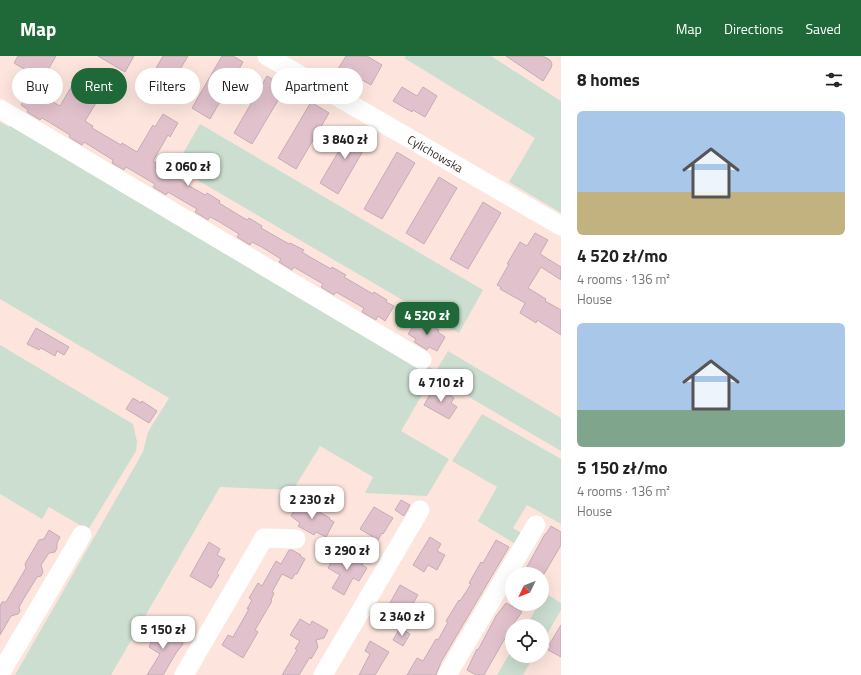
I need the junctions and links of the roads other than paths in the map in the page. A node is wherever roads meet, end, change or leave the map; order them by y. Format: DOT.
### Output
graph roads {
  1 [pos="267,56"];
  2 [pos="0,109"];
  3 [pos="561,226"];
  4 [pos="422,360"];
  5 [pos="420,510"];
  6 [pos="536,525"];
  7 [pos="82,535"];
  8 [pos="296,539"];
  9 [pos="0,674"];
  10 [pos="184,675"];
  11 [pos="323,675"];
  12 [pos="447,675"];
  1 -- 3 [label="street, Cylichowska"];
  2 -- 4 [label="street"];
  5 -- 11 [label="street"];
  6 -- 12 [label="street"];
  7 -- 9 [label="street"];
  8 -- 10 [label="street"];
}
